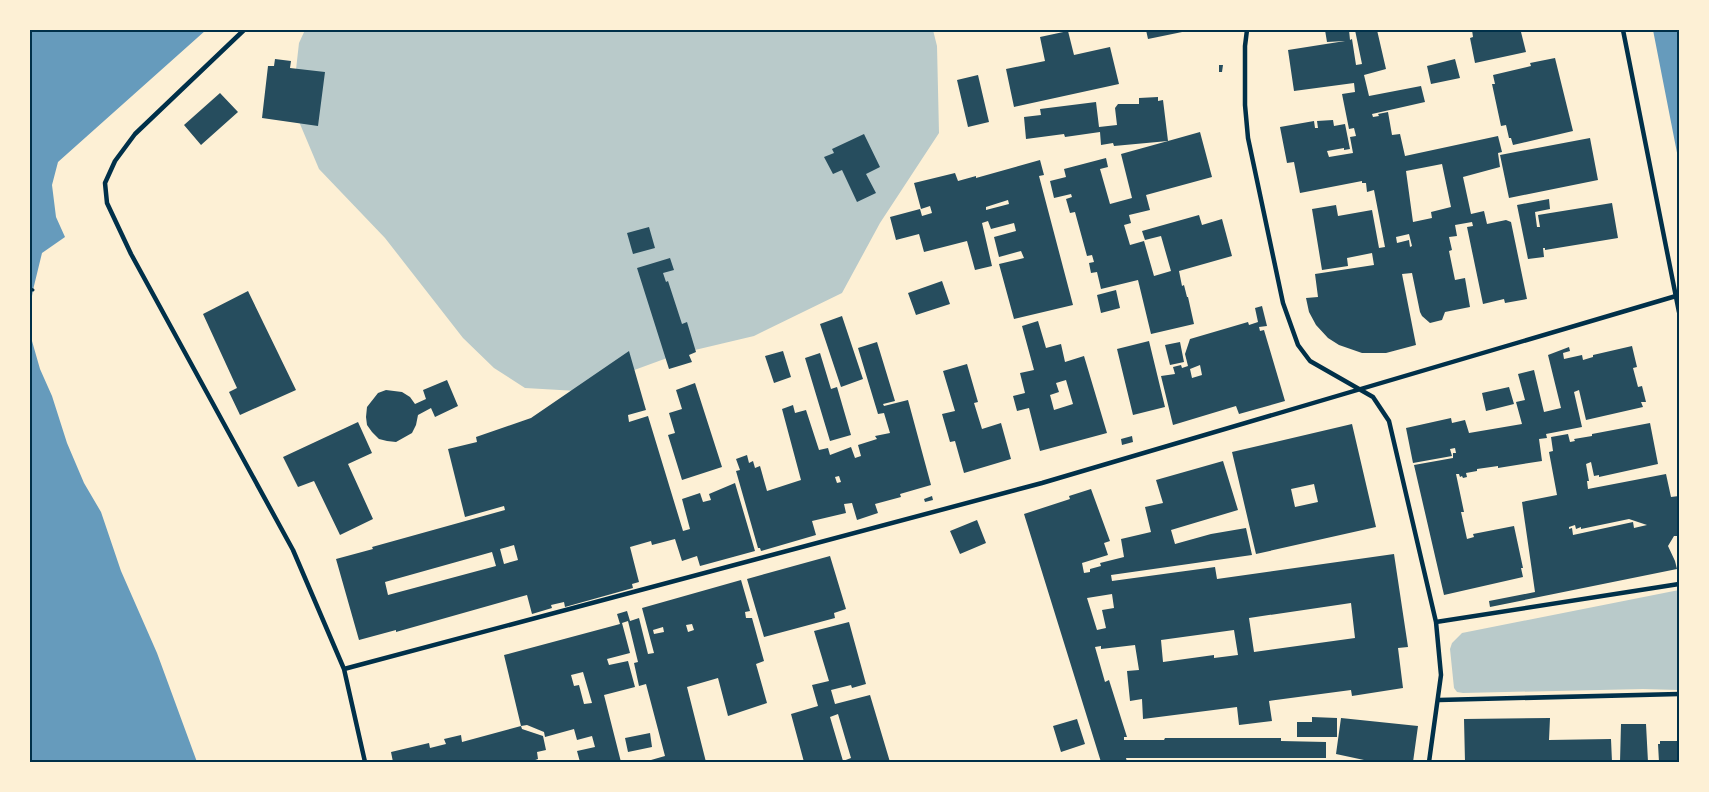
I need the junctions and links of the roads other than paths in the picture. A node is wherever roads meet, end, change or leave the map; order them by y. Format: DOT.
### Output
graph roads {
  1 [pos="244,30"];
  2 [pos="1247,30"];
  3 [pos="1623,30"];
  4 [pos="1676,296"];
  5 [pos="1679,312"];
  6 [pos="1362,389"];
  7 [pos="1679,584"];
  8 [pos="1436,622"];
  9 [pos="344,669"];
  10 [pos="1679,694"];
  11 [pos="1439,700"];
  12 [pos="365,762"];
  13 [pos="1429,762"];
  1 -- 9 [label="street"];
  2 -- 6 [label="street"];
  3 -- 4 [label="street"];
  4 -- 5 [label="street"];
  4 -- 6 [label="street"];
  6 -- 8 [label="street"];
  6 -- 9 [label="street"];
  7 -- 8 [label="street"];
  8 -- 11 [label="street"];
  9 -- 12 [label="street"];
  10 -- 11 [label="street"];
  11 -- 13 [label="street"];
}
